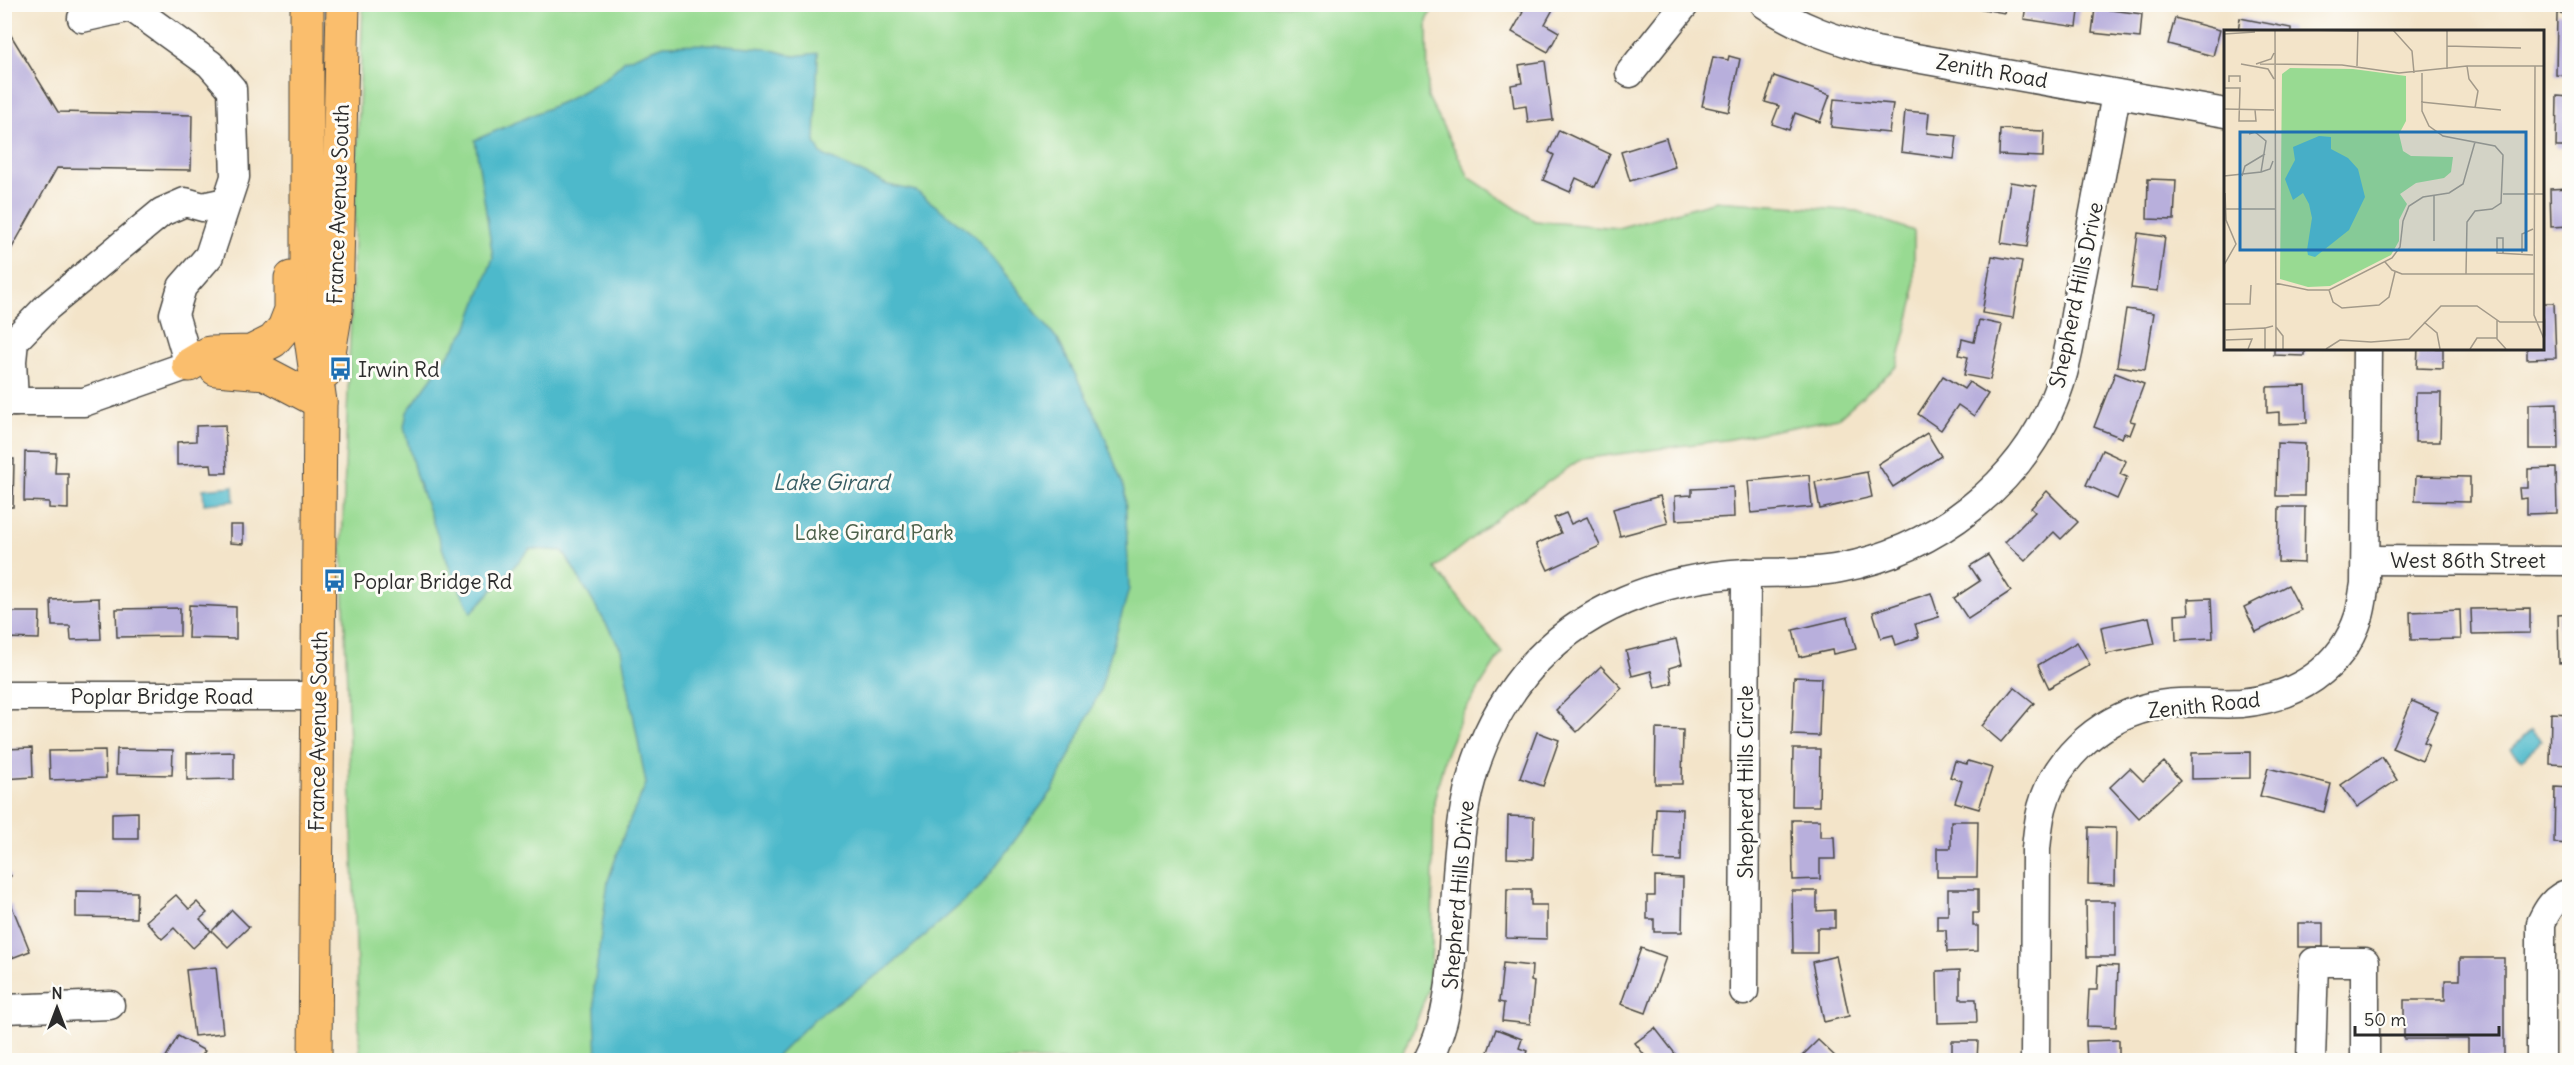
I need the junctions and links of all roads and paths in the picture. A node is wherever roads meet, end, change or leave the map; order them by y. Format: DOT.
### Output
graph roads {
  1 [pos="307,4"];
  2 [pos="344,4"];
  3 [pos="1685,4"];
  4 [pos="1765,4"];
  5 [pos="82,18"];
  6 [pos="1630,73"];
  7 [pos="2116,94"];
  8 [pos="2224,113"];
  9 [pos="306,194"];
  10 [pos="226,202"];
  11 [pos="2367,350"];
  12 [pos="189,365"];
  13 [pos="9,402"];
  14 [pos="320,402"];
  15 [pos="2366,560"];
  16 [pos="2570,561"];
  17 [pos="1746,573"];
  18 [pos="4,696"];
  19 [pos="319,696"];
  20 [pos="2570,893"];
  21 [pos="1744,991"];
  22 [pos="110,1005"];
  23 [pos="4,1009"];
  24 [pos="315,1060"];
  25 [pos="1428,1060"];
  26 [pos="2035,1060"];
  27 [pos="2311,1060"];
  28 [pos="2365,1060"];
  29 [pos="2541,1060"];
  1 -- 9 [label="main road, France Avenue South"];
  2 -- 14 [label="main road, France Avenue South"];
  3 -- 6 [label="street"];
  4 -- 7 [label="street, Zenith Road"];
  5 -- 10 [label="street"];
  7 -- 8 [label="street, Zenith Road"];
  7 -- 17 [label="street, Shepherd Hills Drive"];
  9 -- 12 [label="main road"];
  9 -- 14 [label="main road, France Avenue South"];
  10 -- 12 [label="street"];
  10 -- 13 [label="street"];
  11 -- 15 [label="street, Zenith Road"];
  12 -- 13 [label="street"];
  12 -- 14 [label="main road"];
  14 -- 19 [label="main road, France Avenue South"];
  15 -- 16 [label="street, West 86th Street"];
  15 -- 26 [label="street, Zenith Road"];
  17 -- 21 [label="street, Shepherd Hills Circle"];
  17 -- 25 [label="street, Shepherd Hills Drive"];
  18 -- 19 [label="street, Poplar Bridge Road"];
  19 -- 24 [label="main road, France Avenue South"];
  20 -- 29 [label="street"];
  22 -- 23 [label="street"];
  27 -- 28 [label="street"];
}
